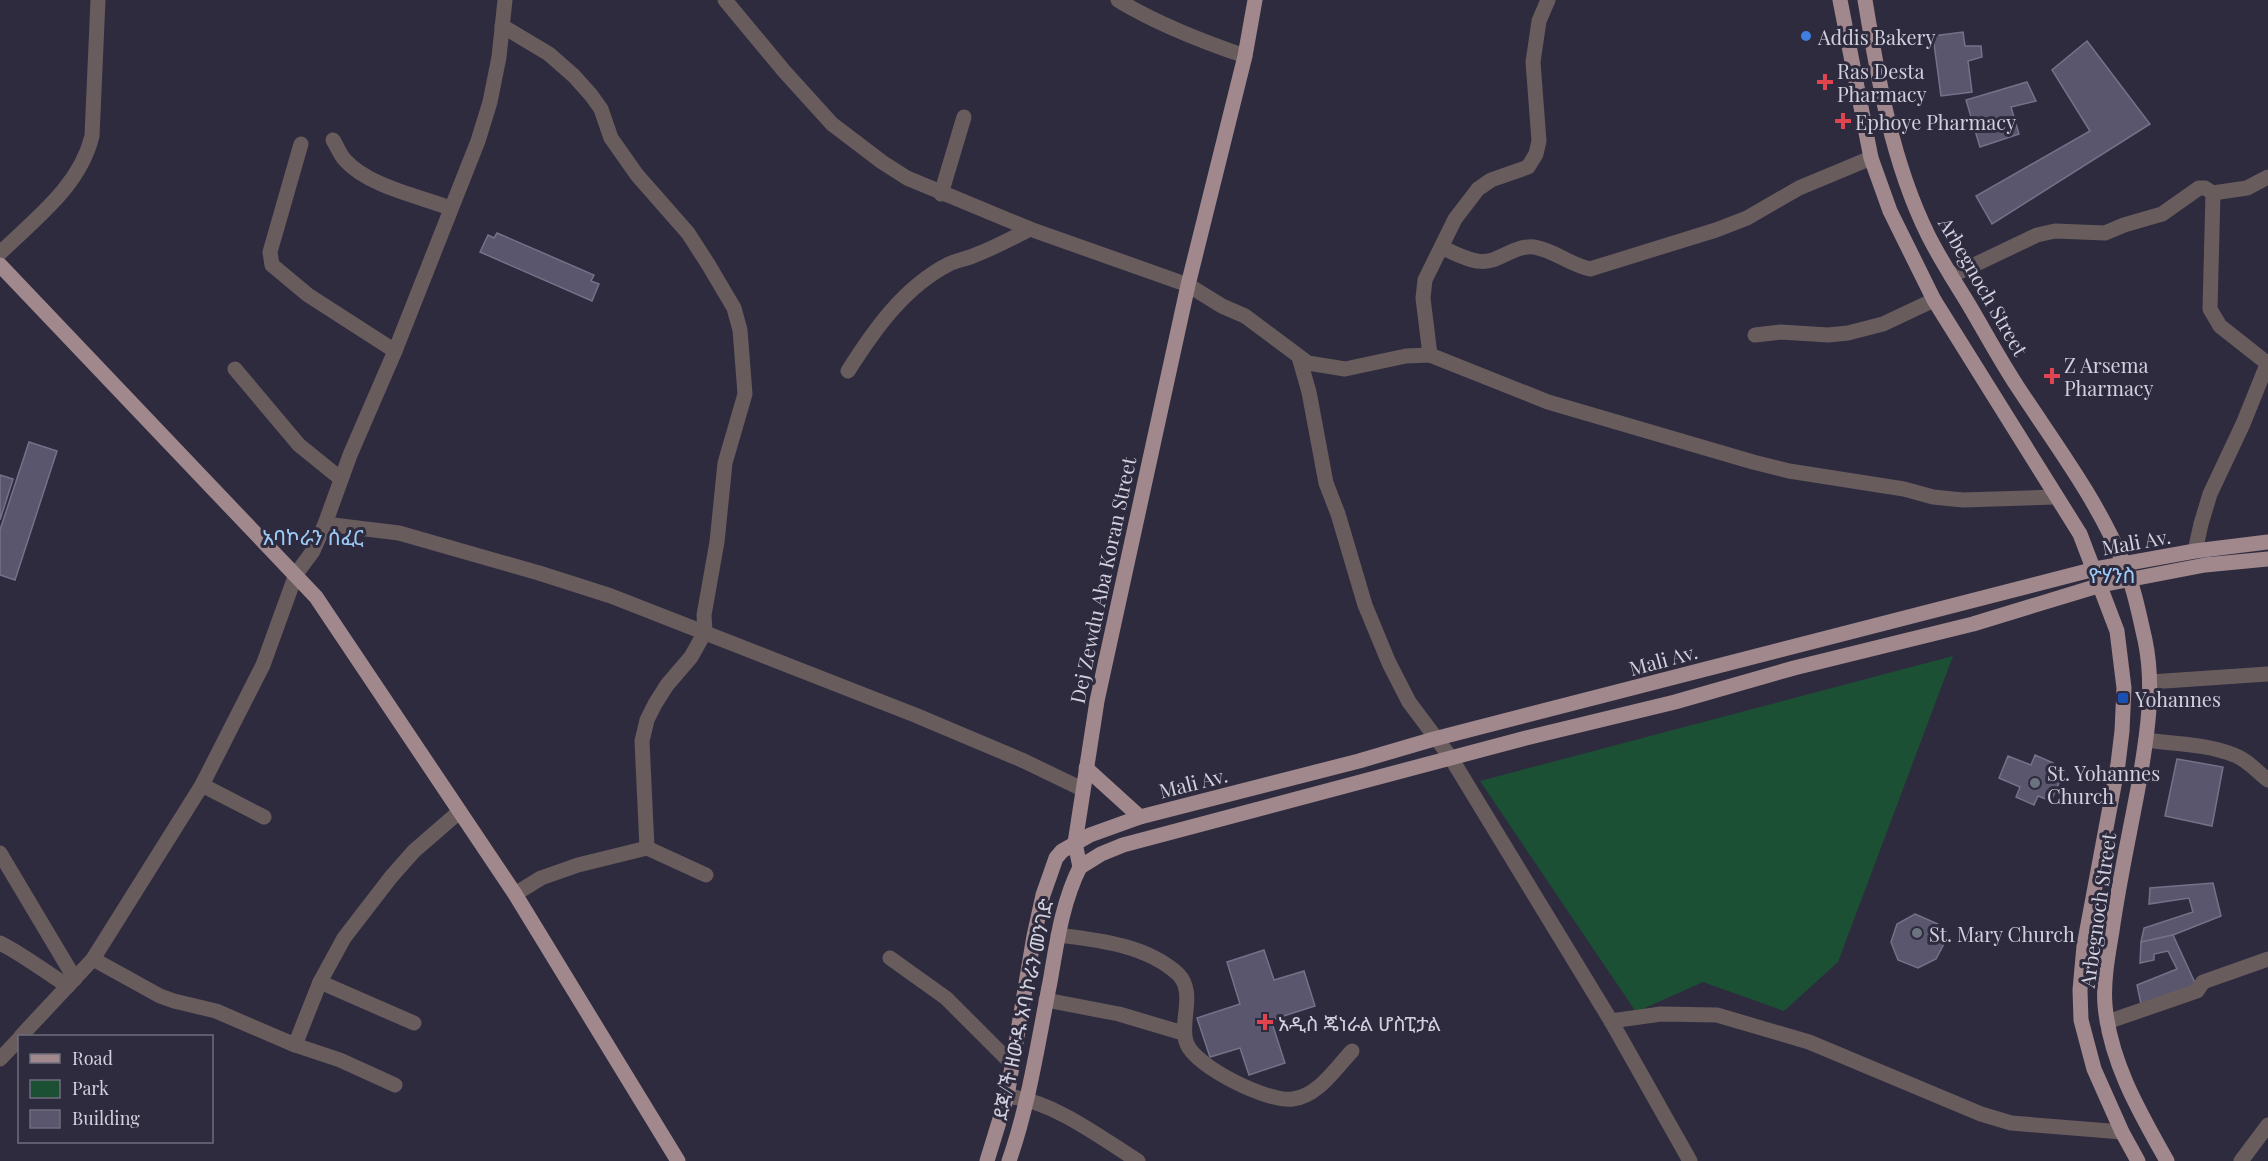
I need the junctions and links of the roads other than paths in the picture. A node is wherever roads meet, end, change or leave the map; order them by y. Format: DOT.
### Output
graph roads {
  1 [pos="98,0"];
  2 [pos="506,0"];
  3 [pos="725,0"];
  4 [pos="1118,0"];
  5 [pos="1255,0"];
  6 [pos="1548,0"];
  7 [pos="1840,0"];
  8 [pos="1865,0"];
  9 [pos="502,26"];
  10 [pos="1245,56"];
  11 [pos="964,117"];
  12 [pos="333,140"];
  13 [pos="301,144"];
  14 [pos="1871,158"];
  15 [pos="2268,177"];
  16 [pos="941,194"];
  17 [pos="2213,194"];
  18 [pos="450,208"];
  19 [pos="1030,229"];
  20 [pos="1442,248"];
  21 [pos="0,253"];
  22 [pos="0,265"];
  23 [pos="1951,276"];
  24 [pos="1188,285"];
  25 [pos="1934,300"];
  26 [pos="1755,335"];
  27 [pos="395,351"];
  28 [pos="1430,355"];
  29 [pos="1303,360"];
  30 [pos="2267,362"];
  31 [pos="235,369"];
  32 [pos="848,371"];
  33 [pos="341,479"];
  34 [pos="2056,498"];
  35 [pos="325,524"];
  36 [pos="2268,542"];
  37 [pos="2195,551"];
  38 [pos="2268,560"];
  39 [pos="2124,564"];
  40 [pos="2095,569"];
  41 [pos="296,574"];
  42 [pos="2130,579"];
  43 [pos="2101,585"];
  44 [pos="1969,602"];
  45 [pos="1973,624"];
  46 [pos="705,632"];
  47 [pos="2268,674"];
  48 [pos="2150,682"];
  49 [pos="1434,739"];
  50 [pos="2146,740"];
  51 [pos="1451,758"];
  52 [pos="1086,768"];
  53 [pos="2268,780"];
  54 [pos="202,785"];
  55 [pos="1082,789"];
  56 [pos="459,812"];
  57 [pos="264,817"];
  58 [pos="1140,817"];
  59 [pos="1075,843"];
  60 [pos="647,848"];
  61 [pos="0,853"];
  62 [pos="1080,867"];
  63 [pos="706,875"];
  64 [pos="514,894"];
  65 [pos="1058,934"];
  66 [pos="0,943"];
  67 [pos="890,958"];
  68 [pos="93,959"];
  69 [pos="2268,959"];
  70 [pos="320,982"];
  71 [pos="71,983"];
  72 [pos="1046,1000"];
  73 [pos="1611,1021"];
  74 [pos="2108,1022"];
  75 [pos="414,1023"];
  76 [pos="1183,1033"];
  77 [pos="22,1035"];
  78 [pos="18,1039"];
  79 [pos="295,1045"];
  80 [pos="1352,1052"];
  81 [pos="0,1059"];
  82 [pos="1012,1064"];
  83 [pos="395,1085"];
  84 [pos="1007,1096"];
  85 [pos="1026,1098"];
  86 [pos="2268,1125"];
  87 [pos="2122,1132"];
  88 [pos="678,1161"];
  89 [pos="987,1161"];
  90 [pos="1009,1161"];
  91 [pos="1138,1161"];
  92 [pos="1690,1161"];
  93 [pos="2138,1161"];
  94 [pos="2167,1161"];
  95 [pos="2241,1161"];
  1 -- 21 [label="street"];
  2 -- 9 [label="street"];
  3 -- 16 [label="street"];
  4 -- 10 [label="street"];
  5 -- 10 [label="main road, Dej Zewdu Aba Koran Street"];
  6 -- 20 [label="street"];
  7 -- 14 [label="main road, Arbegnoch Street"];
  8 -- 23 [label="main road, Arbegnoch Street"];
  9 -- 18 [label="street"];
  9 -- 46 [label="street"];
  10 -- 24 [label="main road, Dej Zewdu Aba Koran Street"];
  11 -- 16 [label="street"];
  12 -- 18 [label="street"];
  13 -- 27 [label="street"];
  14 -- 20 [label="street"];
  14 -- 25 [label="main road, Arbegnoch Street"];
  15 -- 17 [label="street"];
  16 -- 19 [label="street"];
  17 -- 23 [label="street"];
  17 -- 30 [label="street"];
  18 -- 27 [label="street"];
  19 -- 24 [label="street"];
  19 -- 32 [label="street"];
  20 -- 28 [label="street"];
  22 -- 41 [label="main road"];
  23 -- 39 [label="main road, Arbegnoch Street"];
  24 -- 29 [label="street"];
  24 -- 52 [label="main road, Dej Zewdu Aba Koran Street"];
  25 -- 26 [label="street"];
  25 -- 34 [label="main road, Arbegnoch Street"];
  27 -- 33 [label="street"];
  28 -- 29 [label="street"];
  28 -- 34 [label="street"];
  29 -- 49 [label="street"];
  30 -- 37 [label="street"];
  31 -- 33 [label="street"];
  33 -- 35 [label="street"];
  34 -- 40 [label="main road, Arbegnoch Street"];
  35 -- 41 [label="street"];
  35 -- 46 [label="street"];
  36 -- 37 [label="main road, Mali Av."];
  37 -- 39 [label="main road, Mali Av."];
  38 -- 42 [label="main road, Mali Av."];
  39 -- 40 [label="main road, Mali Av."];
  39 -- 42 [label="main road, Arbegnoch Street"];
  40 -- 43 [label="main road, Arbegnoch Street"];
  40 -- 44 [label="main road, Mali Av."];
  41 -- 54 [label="street"];
  41 -- 56 [label="main road"];
  42 -- 43 [label="main road, Mali Av."];
  42 -- 48 [label="main road, Arbegnoch Street"];
  43 -- 45 [label="main road, Mali Av."];
  43 -- 87 [label="main road, Arbegnoch Street"];
  44 -- 45 [label="main road"];
  44 -- 49 [label="main road, Mali Av."];
  45 -- 51 [label="main road, Mali Av."];
  46 -- 55 [label="street"];
  46 -- 60 [label="street"];
  47 -- 48 [label="street"];
  48 -- 50 [label="main road, Arbegnoch Street"];
  49 -- 51 [label="street"];
  49 -- 58 [label="main road, Mali Av."];
  50 -- 53 [label="street"];
  50 -- 74 [label="main road, Arbegnoch Street"];
  51 -- 62 [label="main road, Mali Av."];
  51 -- 73 [label="street"];
  52 -- 55 [label="main road, Dej Zewdu Aba Koran Street"];
  52 -- 58 [label="main road"];
  54 -- 57 [label="street"];
  54 -- 68 [label="street"];
  55 -- 59 [label="main road, Dej Zewdu Aba Koran Street"];
  56 -- 64 [label="main road"];
  56 -- 70 [label="street"];
  58 -- 59 [label="main road, Mali Av."];
  59 -- 62 [label="main road, Dej Zewdu Aba Koran Street"];
  59 -- 82 [label="main road"];
  60 -- 63 [label="street"];
  60 -- 64 [label="street"];
  61 -- 71 [label="street"];
  62 -- 65 [label="main road, ደጃ/ች ዘውዱ አባ ኮራን መንገድ"];
  64 -- 88 [label="main road"];
  65 -- 72 [label="main road, ደጃ/ች ዘውዱ አባ ኮራን መንገድ"];
  65 -- 76 [label="street"];
  66 -- 71 [label="street"];
  67 -- 82 [label="street"];
  68 -- 71 [label="street"];
  68 -- 79 [label="street"];
  69 -- 74 [label="street"];
  70 -- 75 [label="street"];
  70 -- 79 [label="street"];
  71 -- 77 [label="street"];
  72 -- 76 [label="street"];
  72 -- 85 [label="main road, ደጃ/ች ዘውዱ አባ ኮራን መንገድ"];
  73 -- 87 [label="street"];
  73 -- 92 [label="street"];
  74 -- 94 [label="main road, Arbegnoch Street"];
  76 -- 80 [label="street"];
  78 -- 81 [label="street"];
  79 -- 83 [label="street"];
  82 -- 84 [label="main road"];
  84 -- 85 [label="street"];
  84 -- 89 [label="main road"];
  85 -- 90 [label="main road, ደጃ/ች ዘውዱ አባ ኮራን መንገድ"];
  85 -- 91 [label="street"];
  86 -- 95 [label="street"];
  87 -- 93 [label="main road, Arbegnoch Street"];
}
